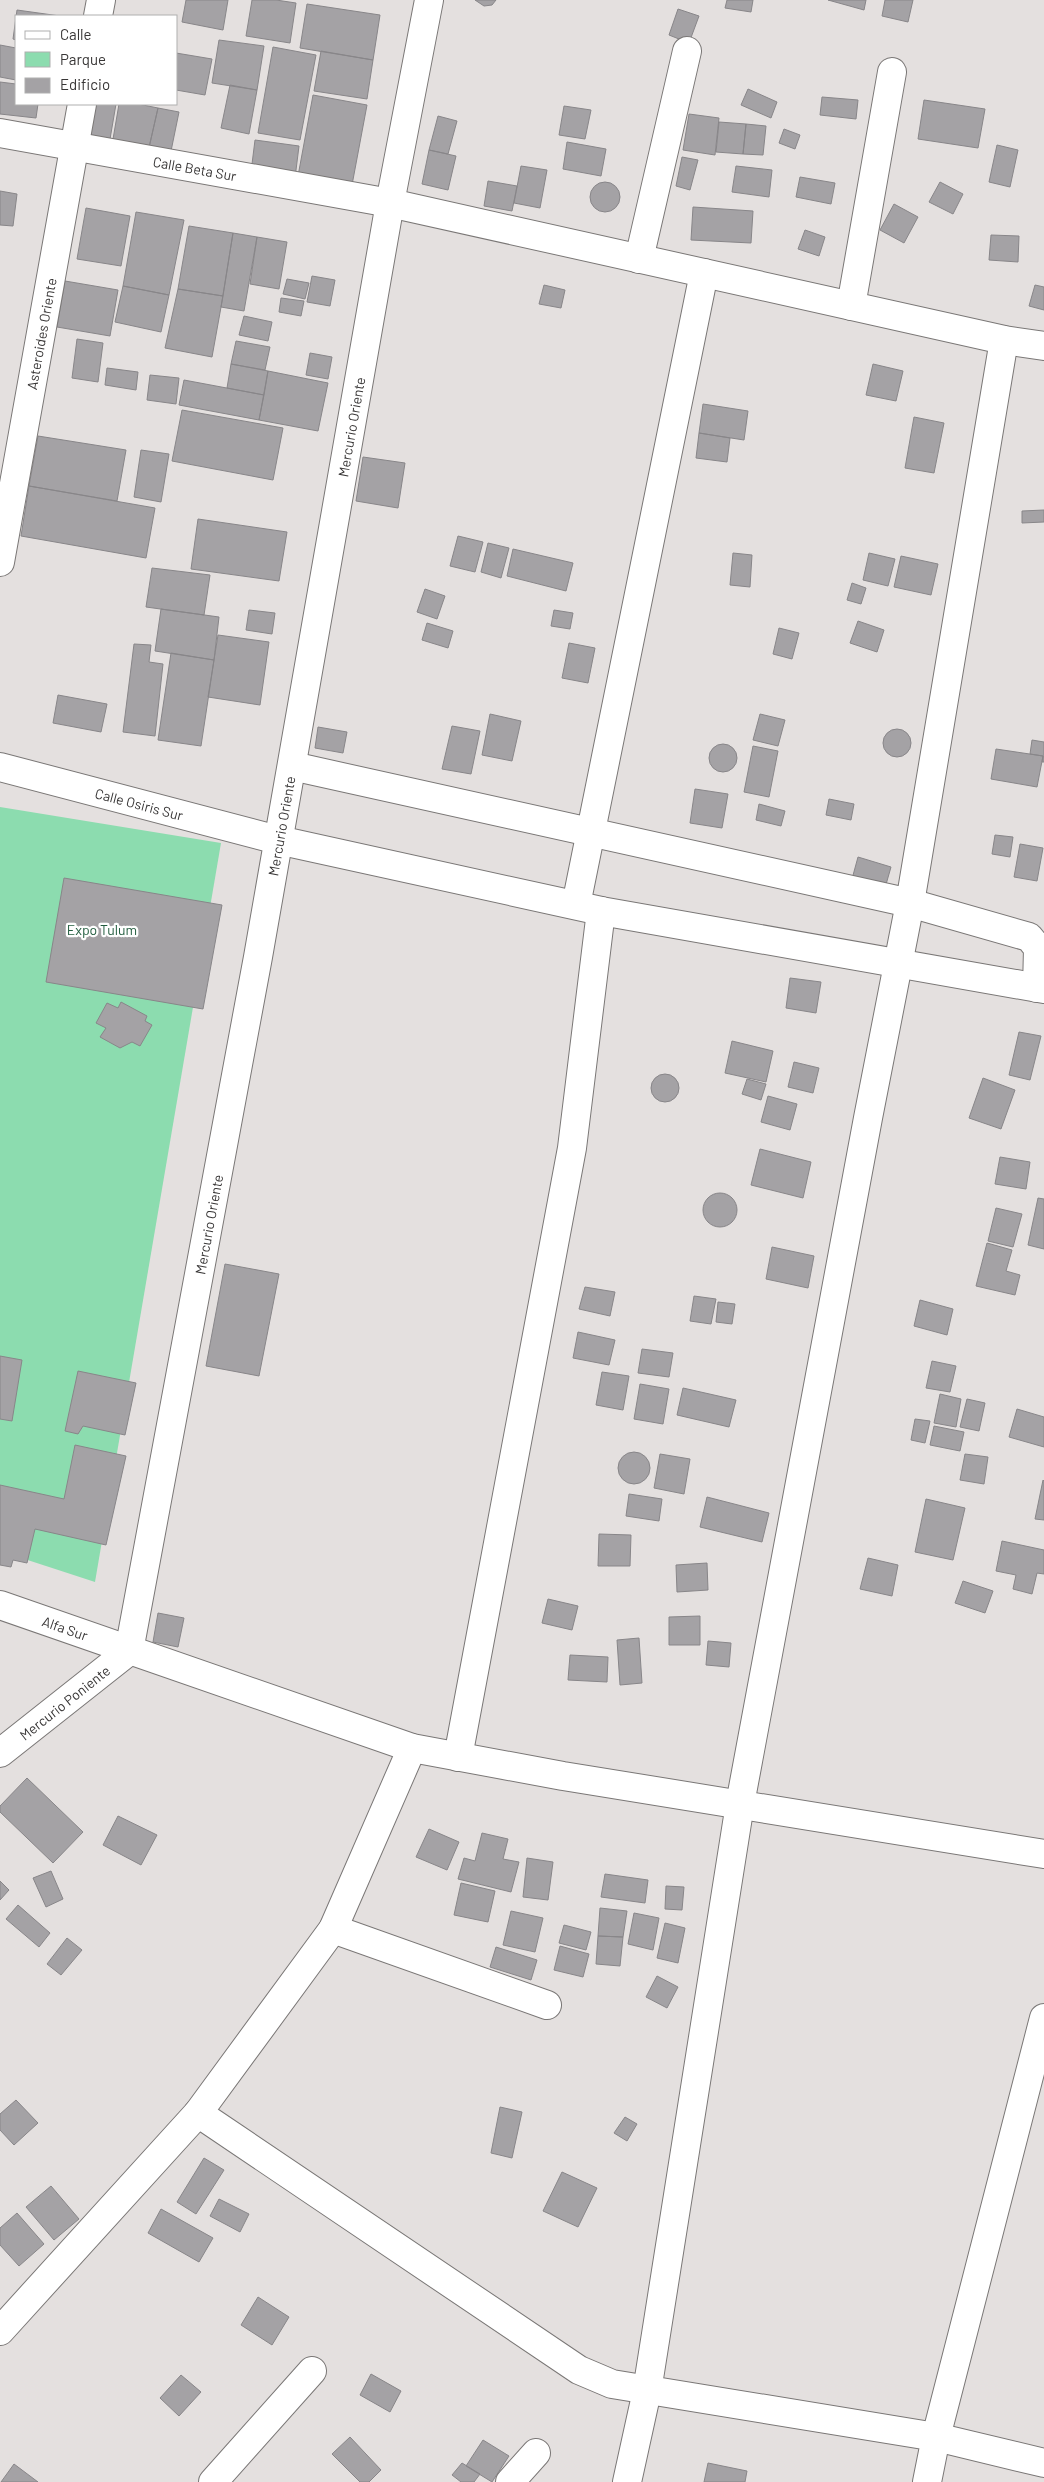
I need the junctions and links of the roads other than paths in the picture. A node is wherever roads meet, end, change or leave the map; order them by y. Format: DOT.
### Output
graph roads {
  1 [pos="100,0"];
  2 [pos="430,0"];
  3 [pos="98,15"];
  4 [pos="687,51"];
  5 [pos="892,72"];
  6 [pos="82,105"];
  7 [pos="0,133"];
  8 [pos="75,146"];
  9 [pos="390,203"];
  10 [pos="639,259"];
  11 [pos="704,273"];
  12 [pos="851,306"];
  13 [pos="1004,340"];
  14 [pos="1044,346"];
  15 [pos="0,562"];
  16 [pos="292,766"];
  17 [pos="0,767"];
  18 [pos="593,833"];
  19 [pos="278,840"];
  20 [pos="910,903"];
  21 [pos="589,908"];
  22 [pos="898,963"];
  23 [pos="1041,988"];
  24 [pos="0,1605"];
  25 [pos="129,1651"];
  26 [pos="412,1748"];
  27 [pos="0,1753"];
  28 [pos="458,1757"];
  29 [pos="740,1804"];
  30 [pos="1044,1854"];
  31 [pos="333,1929"];
  32 [pos="546,2005"];
  33 [pos="1044,2018"];
  34 [pos="198,2113"];
  35 [pos="0,2331"];
  36 [pos="312,2372"];
  37 [pos="647,2391"];
  38 [pos="936,2437"];
  39 [pos="536,2453"];
  40 [pos="1044,2463"];
  41 [pos="213,2482"];
  42 [pos="510,2482"];
  43 [pos="627,2482"];
  44 [pos="926,2482"];
  1 -- 3 [label="street"];
  2 -- 9 [label="street, Mercurio Oriente"];
  4 -- 10 [label="street"];
  5 -- 12 [label="street"];
  6 -- 8 [label="street, Asteroides Oriente"];
  7 -- 8 [label="street, Calle Beta Sur"];
  8 -- 9 [label="street, Calle Beta Sur"];
  8 -- 15 [label="street, Asteroides Oriente"];
  9 -- 10 [label="street, Calle Beta Sur"];
  9 -- 16 [label="street, Mercurio Oriente"];
  10 -- 11 [label="street, Calle Beta Sur"];
  11 -- 12 [label="street, Calle Beta Sur"];
  11 -- 18 [label="street"];
  12 -- 13 [label="street, Calle Beta Sur"];
  13 -- 14 [label="street, Calle Beta Sur"];
  13 -- 20 [label="street"];
  16 -- 18 [label="street"];
  16 -- 19 [label="street, Mercurio Oriente"];
  17 -- 19 [label="street, Calle Osiris Sur"];
  18 -- 20 [label="street"];
  18 -- 21 [label="street"];
  19 -- 21 [label="street, Calle Osiris Sur"];
  19 -- 25 [label="street, Mercurio Oriente"];
  20 -- 22 [label="street"];
  20 -- 23 [label="street"];
  21 -- 22 [label="street, Calle Osiris Sur"];
  21 -- 28 [label="street"];
  22 -- 23 [label="street, Calle Osiris Sur"];
  22 -- 29 [label="street"];
  24 -- 25 [label="street, Alfa Sur"];
  25 -- 26 [label="street, Alfa Sur"];
  25 -- 27 [label="street, Mercurio Poniente"];
  26 -- 28 [label="street, Alfa Sur"];
  26 -- 31 [label="street"];
  28 -- 29 [label="street, Alfa Sur"];
  29 -- 30 [label="street, Alfa Sur"];
  29 -- 37 [label="street"];
  31 -- 32 [label="street"];
  31 -- 34 [label="street"];
  33 -- 38 [label="street"];
  34 -- 35 [label="street"];
  34 -- 37 [label="street"];
  36 -- 41 [label="street"];
  37 -- 38 [label="street"];
  37 -- 43 [label="street"];
  38 -- 40 [label="street"];
  38 -- 44 [label="street"];
  39 -- 42 [label="street"];
}
